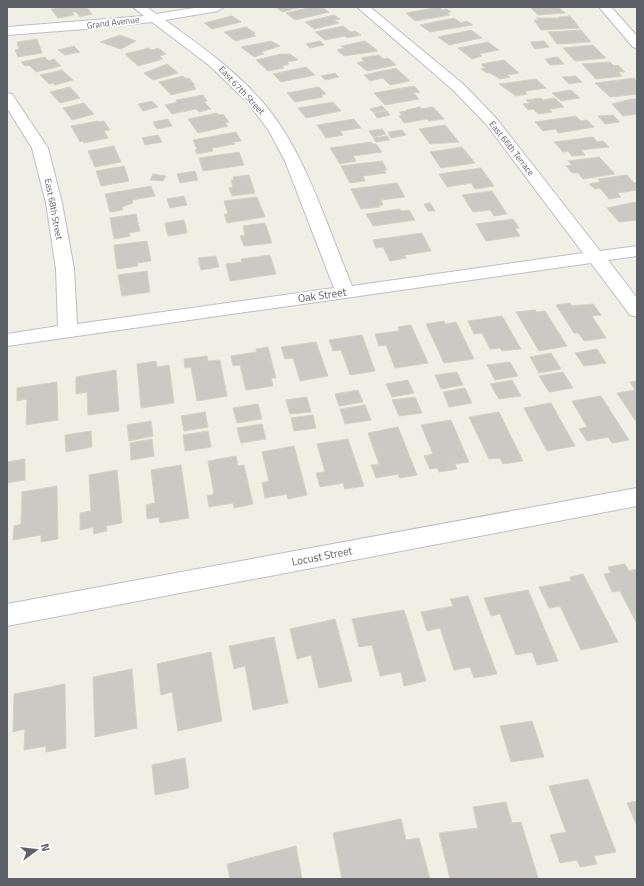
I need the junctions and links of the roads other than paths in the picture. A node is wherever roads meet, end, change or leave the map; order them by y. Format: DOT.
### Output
graph roads {
  1 [pos="139,7"];
  2 [pos="218,7"];
  3 [pos="363,7"];
  4 [pos="605,7"];
  5 [pos="153,18"];
  6 [pos="7,32"];
  7 [pos="637,44"];
  8 [pos="7,97"];
  9 [pos="637,251"];
  10 [pos="597,257"];
  11 [pos="345,292"];
  12 [pos="637,311"];
  13 [pos="68,331"];
  14 [pos="7,340"];
  15 [pos="637,497"];
  16 [pos="7,615"];
  1 -- 5 [label="street, East 67th Street"];
  2 -- 5 [label="street, Grand Avenue"];
  3 -- 10 [label="street, East 66th Terrace"];
  4 -- 7 [label="street"];
  5 -- 6 [label="street, Grand Avenue"];
  5 -- 11 [label="street, East 67th Street"];
  8 -- 13 [label="street, East 68th Street"];
  9 -- 10 [label="street, Oak Street"];
  10 -- 11 [label="street, Oak Street"];
  10 -- 12 [label="street, East 66th Terrace"];
  11 -- 13 [label="street, Oak Street"];
  13 -- 14 [label="street, Oak Street"];
  15 -- 16 [label="street, Locust Street"];
}
